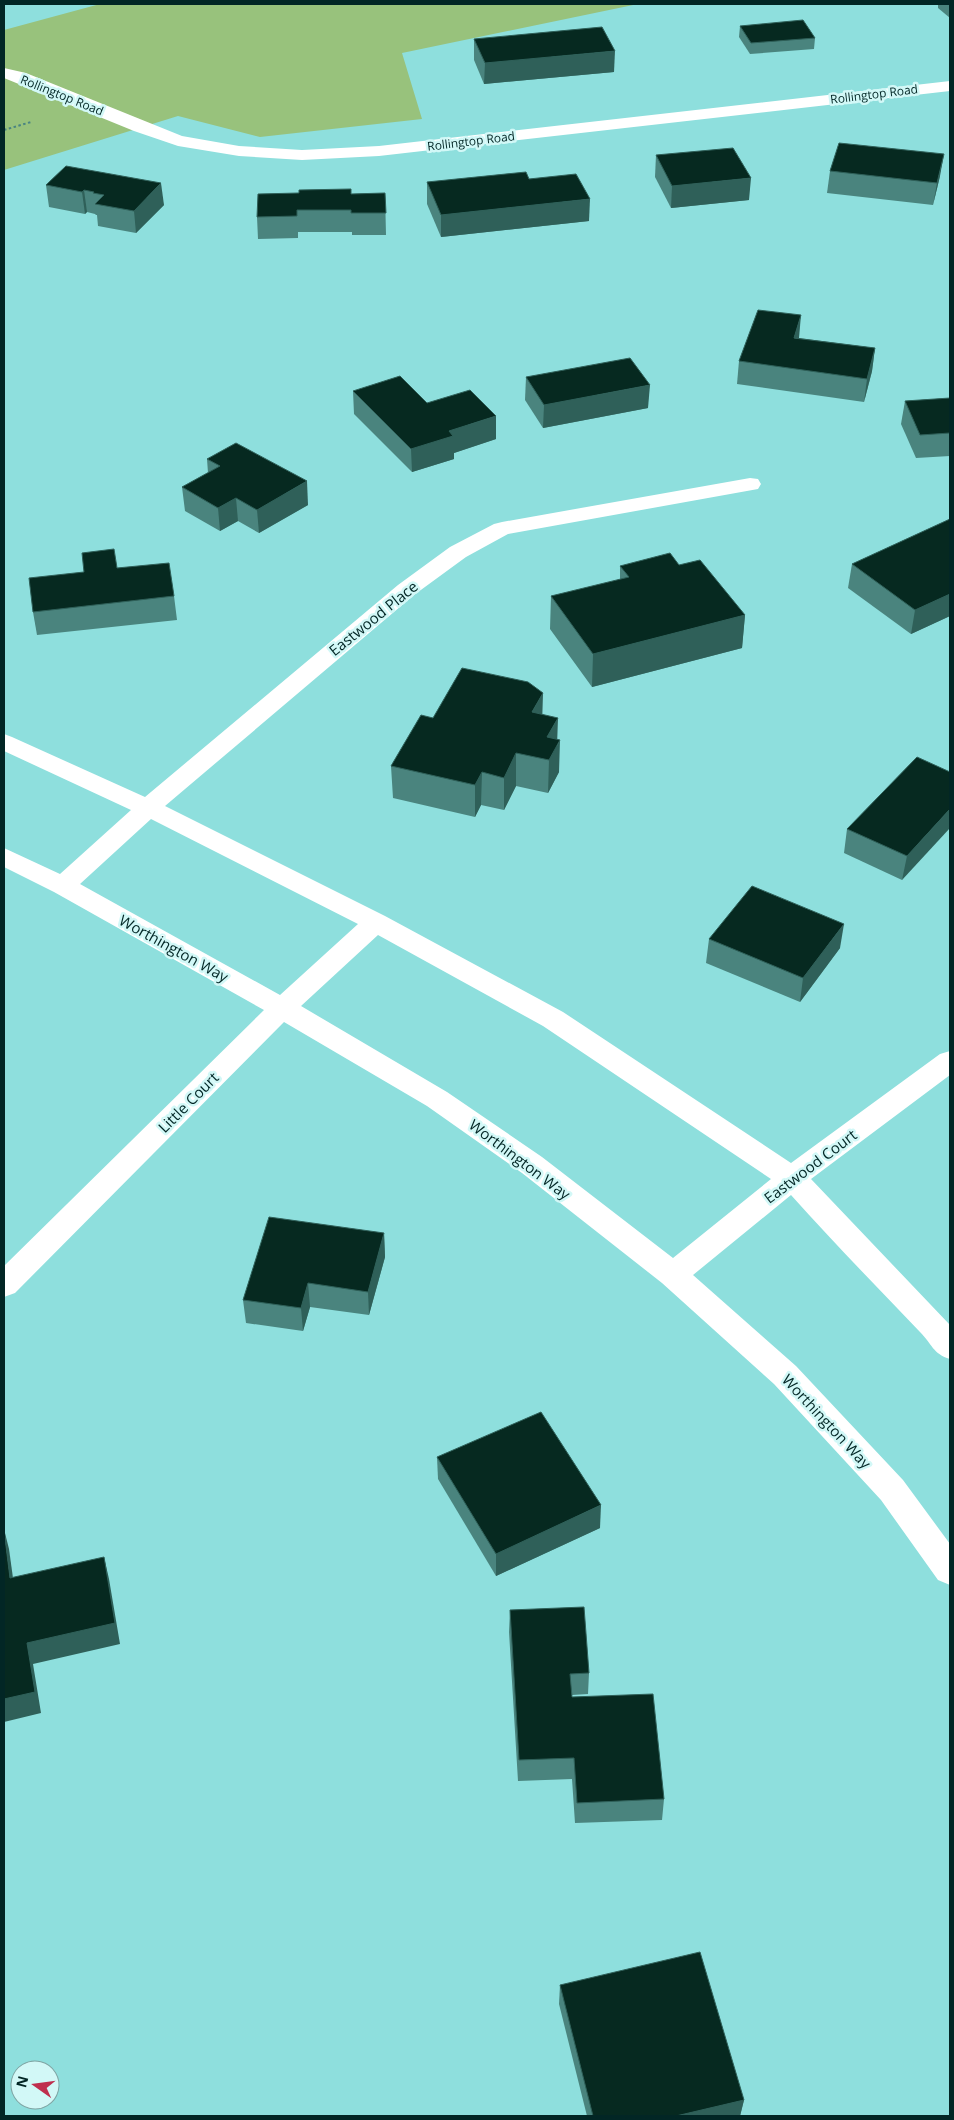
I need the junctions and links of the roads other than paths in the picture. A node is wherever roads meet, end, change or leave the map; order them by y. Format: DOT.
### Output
graph roads {
  1 [pos="4,73"];
  2 [pos="950,86"];
  3 [pos="750,484"];
  4 [pos="4,742"];
  5 [pos="148,808"];
  6 [pos="4,857"];
  7 [pos="63,886"];
  8 [pos="376,922"];
  9 [pos="282,1008"];
  10 [pos="950,1062"];
  11 [pos="792,1178"];
  12 [pos="673,1275"];
  13 [pos="4,1285"];
  14 [pos="950,1347"];
  15 [pos="950,1570"];
  1 -- 2 [label="street, Rollingtop Road"];
  3 -- 5 [label="street, Eastwood Place"];
  4 -- 5 [label="street"];
  5 -- 7 [label="street, Eastwood Place"];
  5 -- 8 [label="street"];
  6 -- 7 [label="street, Worthington Way"];
  7 -- 9 [label="street, Worthington Way"];
  8 -- 9 [label="street, Little Court"];
  8 -- 11 [label="street"];
  9 -- 12 [label="street, Worthington Way"];
  9 -- 13 [label="street, Little Court"];
  10 -- 11 [label="street, Eastwood Court"];
  11 -- 12 [label="street, Eastwood Court"];
  11 -- 14 [label="street"];
  12 -- 15 [label="street, Worthington Way"];
}
